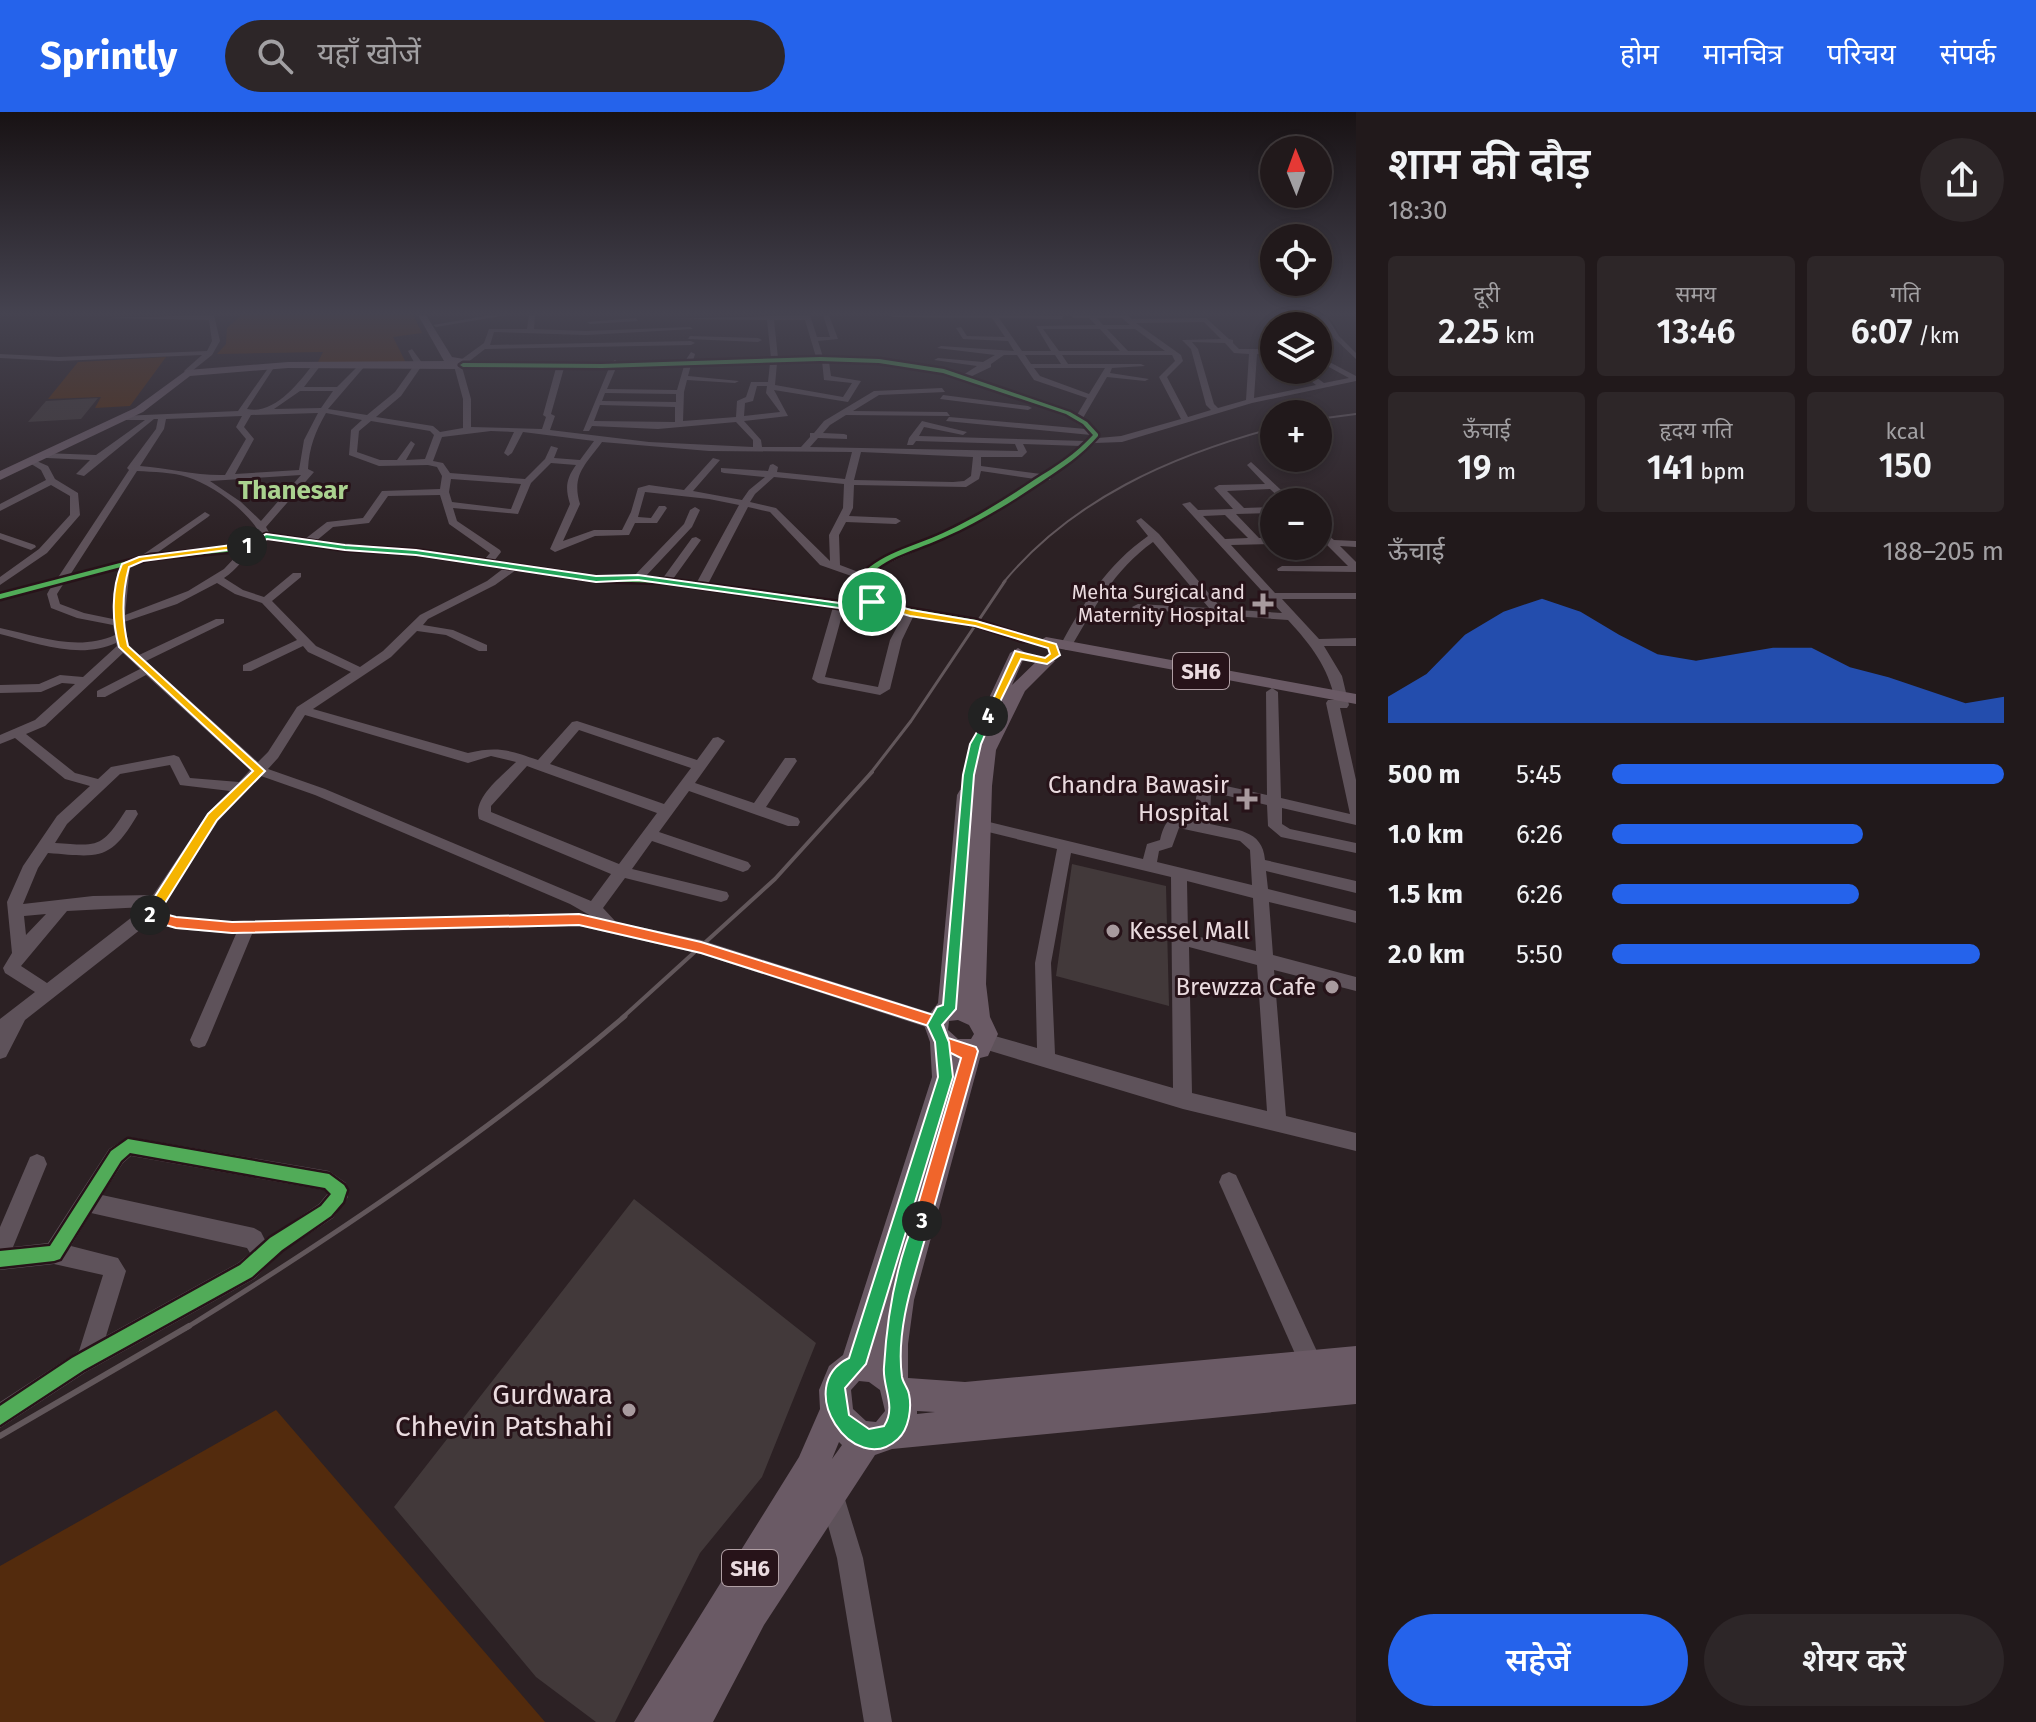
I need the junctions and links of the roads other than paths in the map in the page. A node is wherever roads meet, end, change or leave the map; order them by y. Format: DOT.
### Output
graph roads {
  1 [pos="165,390"];
  2 [pos="257,390"];
  3 [pos="296,390"];
  4 [pos="338,390"];
  5 [pos="401,390"];
  6 [pos="465,390"];
  7 [pos="551,390"];
  8 [pos="752,390"];
  9 [pos="771,390"];
  10 [pos="790,390"];
  11 [pos="873,390"];
  12 [pos="875,390"];
  13 [pos="877,390"];
  14 [pos="943,390"];
  15 [pos="1005,390"];
  16 [pos="1071,390"];
  17 [pos="1095,390"];
  18 [pos="1169,390"];
  19 [pos="1206,390"];
  20 [pos="1251,390"];
  21 [pos="1303,390"];
  22 [pos="604,391"];
  23 [pos="680,392"];
  24 [pos="849,392"];
  25 [pos="908,392"];
  26 [pos="943,394"];
  27 [pos="1091,397"];
  28 [pos="1250,401"];
  29 [pos="598,403"];
  30 [pos="680,405"];
  31 [pos="1060,409"];
  32 [pos="268,410"];
  33 [pos="321,410"];
  34 [pos="245,411"];
  35 [pos="1216,411"];
  36 [pos="844,413"];
  37 [pos="948,417"];
  38 [pos="1079,417"];
  39 [pos="121,418"];
  40 [pos="371,418"];
  41 [pos="739,418"];
  42 [pos="150,419"];
  43 [pos="162,419"];
  44 [pos="1185,419"];
  45 [pos="679,422"];
  46 [pos="690,422"];
  47 [pos="591,423"];
  48 [pos="658,426"];
  49 [pos="467,429"];
  50 [pos="520,429"];
  51 [pos="955,430"];
  52 [pos="545,431"];
  53 [pos="438,435"];
  54 [pos="813,435"];
  55 [pos="580,436"];
  56 [pos="844,437"];
  57 [pos="913,438"];
  58 [pos="1098,439"];
  59 [pos="599,440"];
  60 [pos="995,441"];
  61 [pos="1018,442"];
  62 [pos="411,444"];
  63 [pos="650,445"];
  64 [pos="554,448"];
  65 [pos="698,448"];
  66 [pos="758,449"];
  67 [pos="772,449"];
  68 [pos="804,449"];
  69 [pos="857,450"];
  70 [pos="910,451"];
  71 [pos="508,453"];
  72 [pos="47,455"];
  73 [pos="81,457"];
  74 [pos="94,460"];
  75 [pos="549,460"];
  76 [pos="716,460"];
  77 [pos="32,462"];
  78 [pos="400,462"];
  79 [pos="428,462"];
  80 [pos="977,462"];
  81 [pos="581,463"];
  82 [pos="134,464"];
  83 [pos="1251,465"];
  84 [pos="724,470"];
  85 [pos="303,471"];
  86 [pos="773,473"];
  87 [pos="81,474"];
  88 [pos="0,476"];
  89 [pos="229,476"];
  90 [pos="447,476"];
  91 [pos="1047,478"];
  92 [pos="50,479"];
  93 [pos="200,479"];
  94 [pos="527,482"];
  95 [pos="849,483"];
  96 [pos="1273,486"];
  97 [pos="444,492"];
  98 [pos="687,492"];
  99 [pos="746,504"];
  100 [pos="450,505"];
  101 [pos="0,508"];
  102 [pos="662,508"];
  103 [pos="695,510"];
  104 [pos="1260,510"];
  105 [pos="1241,511"];
  106 [pos="1228,512"];
  107 [pos="205,515"];
  108 [pos="842,519"];
  109 [pos="633,520"];
  110 [pos="896,521"];
  111 [pos="1141,521"];
  112 [pos="264,531"];
  113 [pos="0,536"];
  114 [pos="1155,536"];
  115 [pos="696,540"];
  116 [pos="309,541"];
  117 [pos="1223,542"];
  118 [pos="1257,542"];
  119 [pos="1260,542"];
  120 [pos="1332,543"];
  121 [pos="251,544"];
  122 [pos="1332,544"];
  123 [pos="1356,544"];
  124 [pos="31,547"];
  125 [pos="556,548"];
  126 [pos="142,559"];
  127 [pos="487,563"];
  128 [pos="125,566"];
  129 [pos="513,567"];
  130 [pos="835,568"];
  131 [pos="1356,568"];
  132 [pos="1282,569"];
  133 [pos="542,571"];
  134 [pos="297,575"];
  135 [pos="215,577"];
  136 [pos="638,578"];
  137 [pos="59,580"];
  138 [pos="666,581"];
  139 [pos="0,582"];
  140 [pos="863,583"];
  141 [pos="701,586"];
  142 [pos="1274,596"];
  143 [pos="1356,596"];
  144 [pos="0,597"];
  145 [pos="266,601"];
  146 [pos="872,602"];
  147 [pos="839,605"];
  148 [pos="1138,607"];
  149 [pos="910,613"];
  150 [pos="1219,613"];
  151 [pos="1294,617"];
  152 [pos="220,621"];
  153 [pos="414,627"];
  154 [pos="0,631"];
  155 [pos="120,632"];
  156 [pos="304,641"];
  157 [pos="1356,642"];
  158 [pos="1316,643"];
  159 [pos="1022,646"];
  160 [pos="483,648"];
  161 [pos="1054,651"];
  162 [pos="142,665"];
  163 [pos="247,668"];
  164 [pos="359,671"];
  165 [pos="87,681"];
  166 [pos="0,689"];
  167 [pos="1272,692"];
  168 [pos="101,694"];
  169 [pos="1346,702"];
  170 [pos="302,710"];
  171 [pos="17,733"];
  172 [pos="0,739"];
  173 [pos="718,741"];
  174 [pos="525,760"];
  175 [pos="790,761"];
  176 [pos="540,766"];
  177 [pos="700,766"];
  178 [pos="260,771"];
  179 [pos="98,784"];
  180 [pos="687,785"];
  181 [pos="243,787"];
  182 [pos="1274,802"];
  183 [pos="758,809"];
  184 [pos="668,811"];
  185 [pos="1356,811"];
  186 [pos="131,814"];
  187 [pos="1356,820"];
  188 [pos="793,822"];
  189 [pos="981,825"];
  190 [pos="1203,827"];
  191 [pos="650,835"];
  192 [pos="1065,845"];
  193 [pos="42,847"];
  194 [pos="1356,848"];
  195 [pos="1259,864"];
  196 [pos="743,866"];
  197 [pos="1149,866"];
  198 [pos="622,872"];
  199 [pos="1179,874"];
  200 [pos="1356,887"];
  201 [pos="1262,894"];
  202 [pos="721,896"];
  203 [pos="63,905"];
  204 [pos="154,908"];
  205 [pos="594,909"];
  206 [pos="14,911"];
  207 [pos="1356,917"];
  208 [pos="609,924"];
  209 [pos="247,927"];
  210 [pos="1180,938"];
  211 [pos="20,954"];
  212 [pos="1266,960"];
  213 [pos="1356,984"];
  214 [pos="48,992"];
  215 [pos="23,1012"];
  216 [pos="942,1024"];
  217 [pos="0,1028"];
  218 [pos="977,1037"];
  219 [pos="199,1040"];
  220 [pos="0,1051"];
  221 [pos="1046,1060"];
  222 [pos="1183,1100"];
  223 [pos="1277,1123"];
  224 [pos="1356,1142"];
  225 [pos="37,1164"];
  226 [pos="1229,1182"];
  227 [pos="86,1202"];
  228 [pos="0,1252"];
  229 [pos="54,1253"];
  230 [pos="262,1257"];
  231 [pos="0,1259"];
  232 [pos="88,1358"];
  233 [pos="1356,1362"];
  234 [pos="856,1364"];
  235 [pos="1312,1366"];
  236 [pos="896,1387"];
  237 [pos="1356,1388"];
  238 [pos="837,1409"];
  239 [pos="0,1416"];
  240 [pos="878,1436"];
  241 [pos="830,1491"];
  242 [pos="654,1722"];
  243 [pos="693,1722"];
  244 [pos="878,1722"];
  1 -- 39 [label="main road"];
  2 -- 34 [label="street"];
  3 -- 32 [label="street"];
  4 -- 33 [label="street"];
  5 -- 40 [label="street"];
  6 -- 49 [label="street"];
  7 -- 52 [label="street"];
  8 -- 41 [label="street"];
  9 -- 41 [label="street"];
  10 -- 24 [label="street"];
  11 -- 24 [label="street"];
  12 -- 36 [label="street"];
  13 -- 25 [label="street"];
  14 -- 26 [label="street"];
  15 -- 31 [label="street"];
  16 -- 27 [label="street"];
  17 -- 27 [label="street"];
  18 -- 44 [label="street"];
  19 -- 35 [label="street"];
  20 -- 28 [label="street"];
  21 -- 28 [label="street"];
  22 -- 23 [label="street"];
  22 -- 29 [label="street"];
  23 -- 30 [label="street"];
  25 -- 26 [label="street"];
  26 -- 31 [label="street"];
  26 -- 37 [label="street"];
  27 -- 38 [label="street"];
  28 -- 35 [label="street"];
  29 -- 30 [label="street"];
  29 -- 47 [label="street"];
  30 -- 45 [label="street"];
  31 -- 38 [label="street"];
  32 -- 33 [label="street"];
  32 -- 34 [label="street"];
  33 -- 40 [label="street"];
  33 -- 85 [label="street"];
  34 -- 43 [label="street"];
  34 -- 89 [label="street"];
  35 -- 44 [label="street"];
  36 -- 37 [label="street"];
  36 -- 54 [label="street"];
  37 -- 51 [label="street"];
  37 -- 58 [label="street"];
  38 -- 58 [label="street"];
  39 -- 42 [label="street"];
  39 -- 72 [label="main road"];
  40 -- 53 [label="street"];
  40 -- 78 [label="street"];
  41 -- 46 [label="street"];
  41 -- 66 [label="street"];
  42 -- 43 [label="street"];
  42 -- 74 [label="street"];
  43 -- 82 [label="street"];
  44 -- 58 [label="street"];
  45 -- 46 [label="street"];
  45 -- 48 [label="street"];
  46 -- 65 [label="street"];
  47 -- 48 [label="street"];
  47 -- 55 [label="street"];
  48 -- 63 [label="street"];
  49 -- 50 [label="street"];
  49 -- 53 [label="street"];
  50 -- 52 [label="street"];
  50 -- 71 [label="street"];
  51 -- 57 [label="street"];
  51 -- 60 [label="street"];
  52 -- 55 [label="street"];
  53 -- 79 [label="street"];
  54 -- 56 [label="street"];
  54 -- 68 [label="street"];
  55 -- 59 [label="street"];
  57 -- 60 [label="street"];
  57 -- 70 [label="street"];
  58 -- 61 [label="street"];
  58 -- 91 [label="street"];
  59 -- 63 [label="street"];
  59 -- 81 [label="street"];
  60 -- 61 [label="street"];
  61 -- 80 [label="street"];
  62 -- 78 [label="street"];
  63 -- 65 [label="street"];
  64 -- 75 [label="street"];
  65 -- 66 [label="street"];
  66 -- 67 [label="street"];
  67 -- 68 [label="street"];
  67 -- 86 [label="street"];
  68 -- 69 [label="street"];
  69 -- 70 [label="street"];
  69 -- 95 [label="street"];
  70 -- 80 [label="street"];
  72 -- 73 [label="street"];
  72 -- 77 [label="main road"];
  73 -- 74 [label="street"];
  73 -- 92 [label="street"];
  74 -- 82 [label="street"];
  74 -- 87 [label="street"];
  75 -- 81 [label="street"];
  75 -- 94 [label="street"];
  76 -- 98 [label="street"];
  77 -- 88 [label="main road"];
  77 -- 92 [label="street"];
  78 -- 79 [label="street"];
  79 -- 90 [label="street"];
  80 -- 91 [label="street"];
  80 -- 95 [label="street"];
  81 -- 125 [label="street"];
  82 -- 93 [label="street"];
  82 -- 137 [label="street"];
  83 -- 96 [label="street"];
  84 -- 86 [label="street"];
  85 -- 89 [label="street"];
  85 -- 112 [label="street"];
  86 -- 95 [label="street"];
  86 -- 99 [label="street"];
  89 -- 93 [label="street"];
  90 -- 94 [label="street"];
  90 -- 97 [label="street"];
  91 -- 140 [label="street"];
  91 -- 140 [label="street"];
  92 -- 101 [label="street"];
  92 -- 139 [label="street"];
  93 -- 112 [label="street"];
  94 -- 100 [label="street"];
  95 -- 108 [label="street"];
  96 -- 105 [label="street"];
  97 -- 100 [label="street"];
  97 -- 116 [label="street"];
  98 -- 99 [label="street"];
  98 -- 109 [label="street"];
  99 -- 130 [label="street"];
  99 -- 141 [label="street"];
  100 -- 127 [label="street"];
  102 -- 109 [label="street"];
  103 -- 136 [label="street"];
  104 -- 105 [label="street"];
  105 -- 106 [label="street"];
  106 -- 117 [label="street"];
  106 -- 118 [label="street"];
  107 -- 126 [label="street"];
  108 -- 110 [label="street"];
  108 -- 130 [label="street"];
  109 -- 125 [label="street"];
  111 -- 114 [label="street"];
  112 -- 116 [label="street"];
  112 -- 121 [label="street"];
  113 -- 124 [label="street"];
  114 -- 150 [label="street"];
  114 -- 161 [label="street"];
  115 -- 138 [label="street"];
  116 -- 127 [label="street"];
  117 -- 118 [label="street"];
  117 -- 142 [label="street"];
  118 -- 119 [label="street"];
  120 -- 123 [label="street"];
  121 -- 126 [label="street"];
  121 -- 135 [label="street"];
  122 -- 131 [label="street"];
  125 -- 133 [label="street"];
  126 -- 128 [label="street"];
  127 -- 129 [label="street"];
  128 -- 137 [label="street"];
  128 -- 155 [label="street"];
  129 -- 133 [label="street"];
  129 -- 153 [label="street"];
  130 -- 140 [label="street"];
  131 -- 132 [label="street"];
  133 -- 136 [label="street"];
  134 -- 145 [label="street"];
  135 -- 145 [label="street"];
  135 -- 155 [label="street"];
  136 -- 138 [label="street"];
  137 -- 144 [label="street"];
  137 -- 155 [label="street"];
  138 -- 141 [label="street"];
  140 -- 146 [label="street"];
  141 -- 147 [label="street"];
  142 -- 143 [label="street"];
  142 -- 151 [label="street"];
  145 -- 156 [label="street"];
  146 -- 147 [label="street"];
  146 -- 149 [label="street"];
  147 -- 149 [label="street"];
  148 -- 150 [label="street"];
  149 -- 159 [label="street"];
  150 -- 151 [label="street"];
  151 -- 158 [label="street"];
  152 -- 162 [label="street"];
  153 -- 160 [label="street"];
  153 -- 164 [label="street"];
  154 -- 155 [label="street"];
  155 -- 162 [label="street"];
  155 -- 165 [label="street"];
  156 -- 163 [label="street"];
  156 -- 164 [label="street"];
  157 -- 158 [label="street"];
  158 -- 169 [label="street"];
  159 -- 161 [label="main road, SH6"];
  159 -- 216 [label="main road, SH6"];
  161 -- 167 [label="main road, SH6"];
  161 -- 169 [label="main road, SH6"];
  161 -- 189 [label="main road, SH6"];
  162 -- 168 [label="street"];
  162 -- 178 [label="street"];
  164 -- 170 [label="street"];
  165 -- 166 [label="street"];
  165 -- 171 [label="street"];
  167 -- 169 [label="main road, SH6"];
  167 -- 182 [label="street"];
  169 -- 185 [label="street"];
  170 -- 174 [label="street"];
  170 -- 178 [label="street"];
  171 -- 172 [label="street"];
  171 -- 179 [label="street"];
  173 -- 177 [label="street"];
  174 -- 176 [label="street"];
  174 -- 198 [label="street"];
  175 -- 183 [label="street"];
  176 -- 177 [label="street"];
  176 -- 184 [label="street"];
  177 -- 180 [label="street"];
  178 -- 181 [label="street"];
  178 -- 205 [label="street"];
  179 -- 181 [label="street"];
  179 -- 193 [label="street"];
  180 -- 183 [label="street"];
  180 -- 184 [label="street"];
  181 -- 204 [label="street"];
  182 -- 187 [label="street"];
  182 -- 190 [label="street"];
  182 -- 194 [label="street"];
  183 -- 188 [label="street"];
  184 -- 191 [label="street"];
  186 -- 193 [label="street"];
  189 -- 192 [label="street"];
  189 -- 218 [label="main road, SH6"];
  190 -- 195 [label="street"];
  190 -- 197 [label="street"];
  191 -- 196 [label="street"];
  191 -- 198 [label="street"];
  192 -- 197 [label="street"];
  192 -- 221 [label="street"];
  193 -- 206 [label="street"];
  195 -- 200 [label="street"];
  195 -- 201 [label="street"];
  197 -- 199 [label="street"];
  198 -- 202 [label="street"];
  198 -- 205 [label="street"];
  199 -- 201 [label="street"];
  199 -- 210 [label="street"];
  201 -- 207 [label="street"];
  201 -- 212 [label="street"];
  203 -- 204 [label="street"];
  203 -- 206 [label="street"];
  203 -- 211 [label="street"];
  204 -- 209 [label="street"];
  204 -- 214 [label="street"];
  205 -- 208 [label="street"];
  206 -- 211 [label="street"];
  208 -- 209 [label="street"];
  208 -- 216 [label="street"];
  209 -- 219 [label="street"];
  210 -- 212 [label="street"];
  210 -- 222 [label="street"];
  211 -- 214 [label="street"];
  212 -- 213 [label="street"];
  212 -- 223 [label="street"];
  214 -- 215 [label="street"];
  215 -- 217 [label="street"];
  215 -- 220 [label="street"];
  216 -- 218 [label="main road"];
  216 -- 218 [label="main road"];
  216 -- 234 [label="main road, SH6"];
  218 -- 221 [label="street"];
  218 -- 236 [label="main road, SH6"];
  221 -- 222 [label="street"];
  222 -- 223 [label="street"];
  223 -- 224 [label="street"];
  225 -- 228 [label="street"];
  226 -- 235 [label="street"];
  227 -- 229 [label="street"];
  227 -- 230 [label="street"];
  227 -- 230 [label="street"];
  229 -- 231 [label="street"];
  229 -- 232 [label="street"];
  230 -- 232 [label="street"];
  232 -- 239 [label="street"];
  233 -- 235 [label="main road"];
  234 -- 236 [label="main road"];
  234 -- 238 [label="main road, SH6"];
  235 -- 236 [label="main road"];
  236 -- 240 [label="main road, SH6"];
  237 -- 240 [label="main road"];
  238 -- 240 [label="main road"];
  238 -- 242 [label="main road, SH6"];
  240 -- 241 [label="main road, SH6"];
  241 -- 243 [label="main road, SH6"];
  241 -- 244 [label="street"];
}
